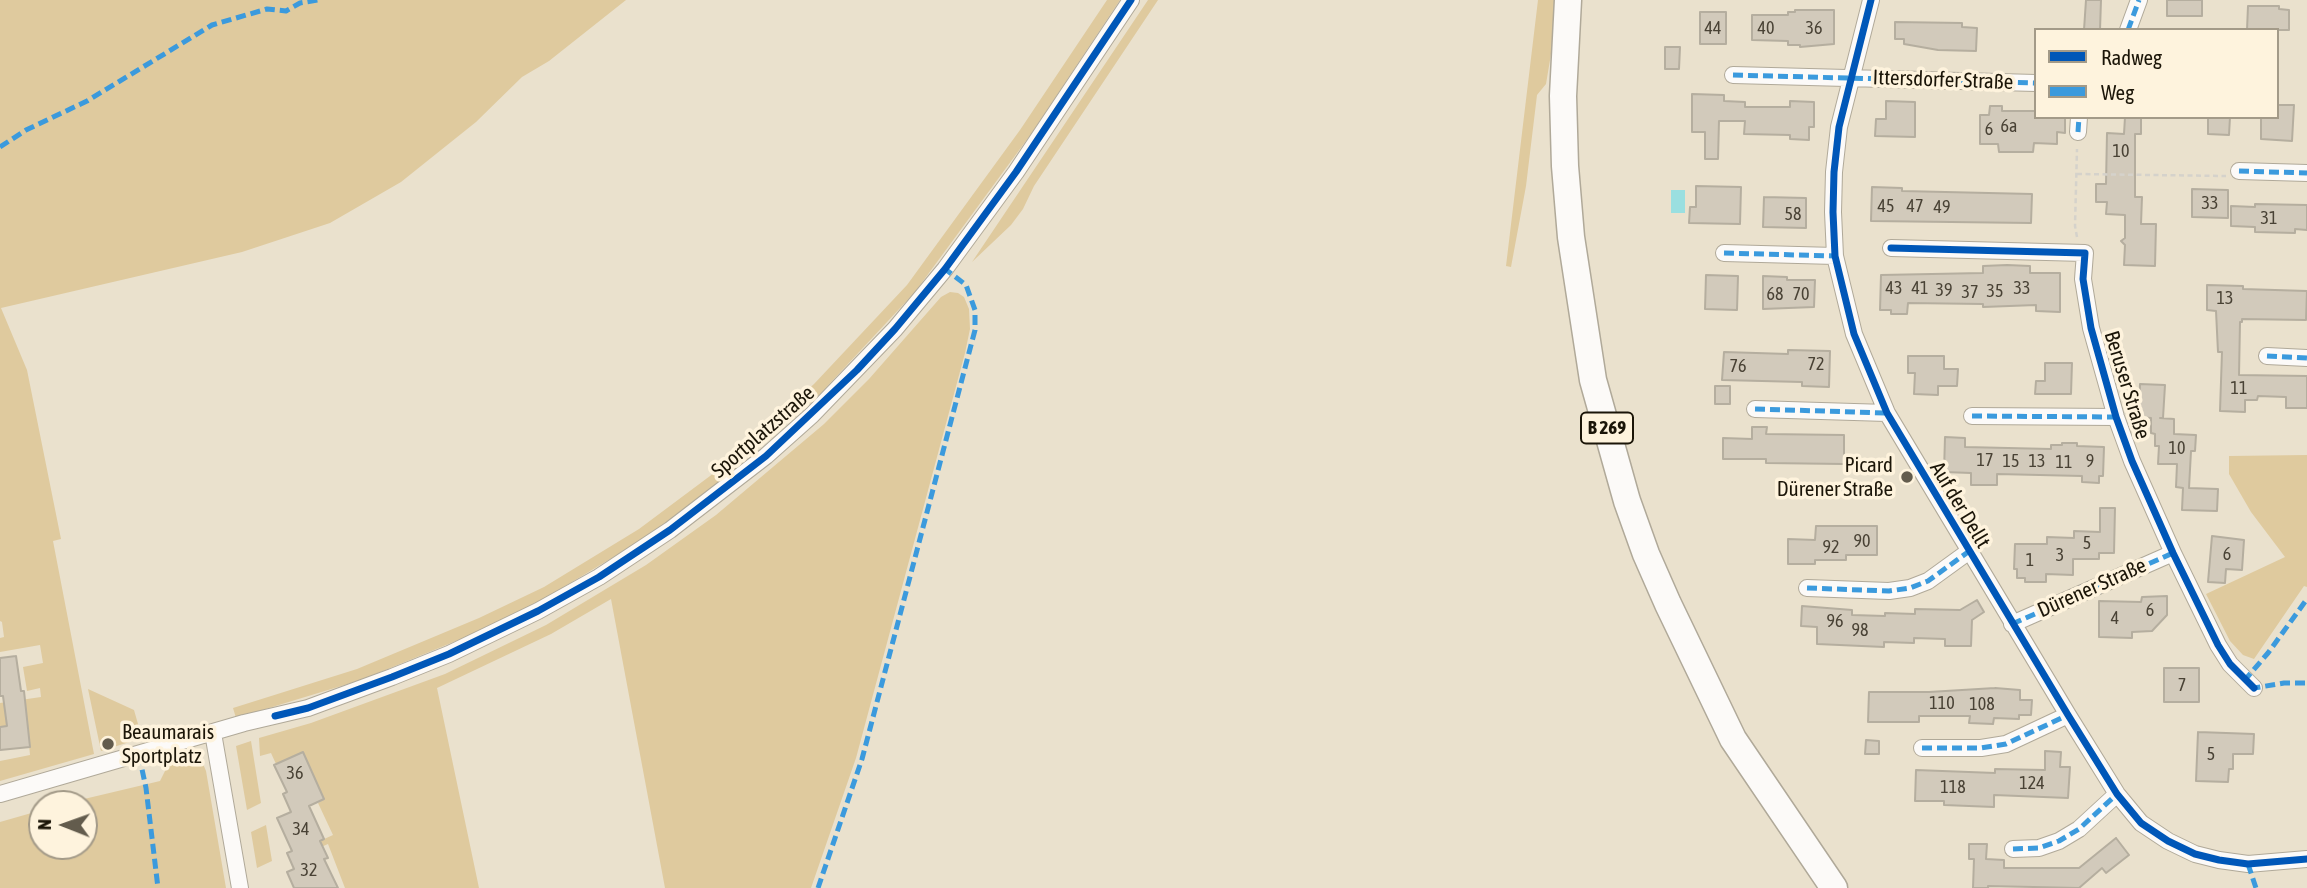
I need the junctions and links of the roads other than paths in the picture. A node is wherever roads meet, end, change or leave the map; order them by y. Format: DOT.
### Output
graph roads {
  1 [pos="1131,0"];
  2 [pos="1568,0"];
  3 [pos="1871,0"];
  4 [pos="2139,0"];
  5 [pos="2129,28"];
  6 [pos="1732,75"];
  7 [pos="1850,78"];
  8 [pos="2034,83"];
  9 [pos="2239,171"];
  10 [pos="2307,173"];
  11 [pos="1891,248"];
  12 [pos="1724,253"];
  13 [pos="1835,256"];
  14 [pos="2267,356"];
  15 [pos="2307,358"];
  16 [pos="1755,409"];
  17 [pos="1887,413"];
  18 [pos="1972,416"];
  19 [pos="2116,417"];
  20 [pos="1968,552"];
  21 [pos="2173,553"];
  22 [pos="1808,588"];
  23 [pos="2012,624"];
  24 [pos="2254,688"];
  25 [pos="2068,715"];
  26 [pos="213,733"];
  27 [pos="1922,748"];
  28 [pos="0,794"];
  29 [pos="2117,794"];
  30 [pos="2013,849"];
  31 [pos="2307,859"];
  32 [pos="240,888"];
  33 [pos="1834,888"];
  1 -- 26 [label="street, Sportplatzstraße"];
  2 -- 33 [label="main road, B 269"];
  3 -- 7 [label="street, Auf der Dellt"];
  4 -- 5 [label="street"];
  6 -- 7 [label="street"];
  7 -- 8 [label="street, Ittersdorfer Straße"];
  7 -- 13 [label="street, Auf der Dellt"];
  9 -- 10 [label="street"];
  11 -- 19 [label="street, Beruser Straße"];
  12 -- 13 [label="street"];
  13 -- 17 [label="street, Auf der Dellt"];
  14 -- 15 [label="street"];
  16 -- 17 [label="street"];
  17 -- 20 [label="street, Auf der Dellt"];
  18 -- 19 [label="street, Beruser Straße"];
  19 -- 21 [label="street, Beruser Straße"];
  20 -- 22 [label="street, Auf der Dellt"];
  20 -- 23 [label="street, Auf der Dellt"];
  21 -- 23 [label="street, Dürener Straße"];
  21 -- 24 [label="street, Beruser Straße"];
  23 -- 25 [label="street, Auf der Dellt"];
  25 -- 27 [label="street"];
  25 -- 29 [label="street, Auf der Dellt"];
  26 -- 28 [label="street, Sportplatzstraße"];
  26 -- 32 [label="street"];
  29 -- 30 [label="street"];
  29 -- 31 [label="street, Auf der Dellt"];
}
